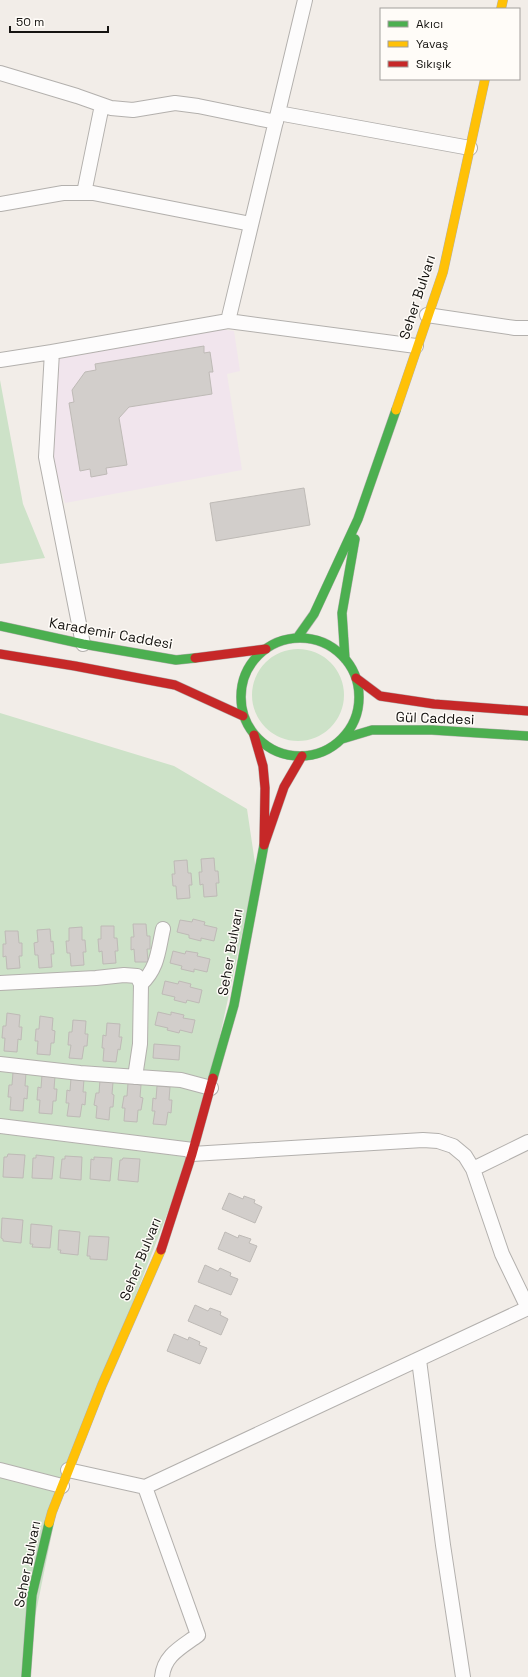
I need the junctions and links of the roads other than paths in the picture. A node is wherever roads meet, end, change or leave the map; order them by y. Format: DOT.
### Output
graph roads {
  1 [pos="305,0"];
  2 [pos="0,73"];
  3 [pos="485,80"];
  4 [pos="102,105"];
  5 [pos="277,117"];
  6 [pos="470,148"];
  7 [pos="84,193"];
  8 [pos="0,204"];
  9 [pos="251,224"];
  10 [pos="427,315"];
  11 [pos="228,321"];
  12 [pos="528,328"];
  13 [pos="416,346"];
  14 [pos="52,352"];
  15 [pos="0,360"];
  16 [pos="358,519"];
  17 [pos="0,626"];
  18 [pos="297,638"];
  19 [pos="83,644"];
  20 [pos="266,649"];
  21 [pos="0,654"];
  22 [pos="345,659"];
  23 [pos="356,678"];
  24 [pos="528,711"];
  25 [pos="244,716"];
  26 [pos="254,735"];
  27 [pos="528,736"];
  28 [pos="342,739"];
  29 [pos="302,756"];
  30 [pos="264,845"];
  31 [pos="163,929"];
  32 [pos="0,983"];
  33 [pos="141,984"];
  34 [pos="0,1064"];
  35 [pos="135,1077"];
  36 [pos="211,1088"];
  37 [pos="0,1126"];
  38 [pos="528,1142"];
  39 [pos="193,1152"];
  40 [pos="473,1169"];
  41 [pos="528,1308"];
  42 [pos="419,1360"];
  43 [pos="0,1470"];
  44 [pos="68,1470"];
  45 [pos="62,1486"];
  46 [pos="145,1487"];
  47 [pos="26,1677"];
  48 [pos="162,1677"];
  49 [pos="463,1677"];
  1 -- 5 [label="street"];
  2 -- 4 [label="street"];
  3 -- 6 [label="street, Seher Bulvarı"];
  4 -- 5 [label="street"];
  4 -- 7 [label="street"];
  5 -- 6 [label="street"];
  5 -- 9 [label="street"];
  6 -- 10 [label="street, Seher Bulvarı"];
  7 -- 8 [label="street"];
  7 -- 9 [label="street"];
  9 -- 11 [label="street"];
  10 -- 12 [label="street"];
  10 -- 13 [label="street, Seher Bulvarı"];
  11 -- 13 [label="street"];
  11 -- 14 [label="street"];
  13 -- 16 [label="street, Seher Bulvarı"];
  14 -- 15 [label="street"];
  14 -- 19 [label="street"];
  16 -- 18 [label="street, Seher Bulvarı"];
  16 -- 22 [label="street, Seher Bulvarı"];
  17 -- 19 [label="street, Karademir Caddesi"];
  18 -- 20 [label="street"];
  18 -- 22 [label="street"];
  19 -- 20 [label="street, Karademir Caddesi"];
  20 -- 25 [label="street"];
  21 -- 25 [label="street"];
  22 -- 23 [label="street"];
  23 -- 24 [label="street, Gül Caddesi"];
  23 -- 28 [label="street"];
  25 -- 26 [label="street"];
  26 -- 29 [label="street"];
  26 -- 30 [label="street, Seher Bulvarı"];
  27 -- 28 [label="street, Gül Caddesi"];
  28 -- 29 [label="street"];
  29 -- 30 [label="street, Seher Bulvarı"];
  30 -- 36 [label="street, Seher Bulvarı"];
  31 -- 33 [label="street"];
  32 -- 33 [label="street"];
  33 -- 35 [label="street"];
  34 -- 35 [label="street"];
  35 -- 36 [label="street"];
  36 -- 39 [label="street, Seher Bulvarı"];
  37 -- 39 [label="street"];
  38 -- 40 [label="street"];
  39 -- 40 [label="street"];
  39 -- 44 [label="street, Seher Bulvarı"];
  40 -- 41 [label="street"];
  41 -- 42 [label="street"];
  42 -- 46 [label="street"];
  42 -- 49 [label="street"];
  43 -- 45 [label="street"];
  44 -- 45 [label="street, Seher Bulvarı"];
  44 -- 46 [label="street"];
  45 -- 47 [label="street, Seher Bulvarı"];
  46 -- 48 [label="street"];
}
